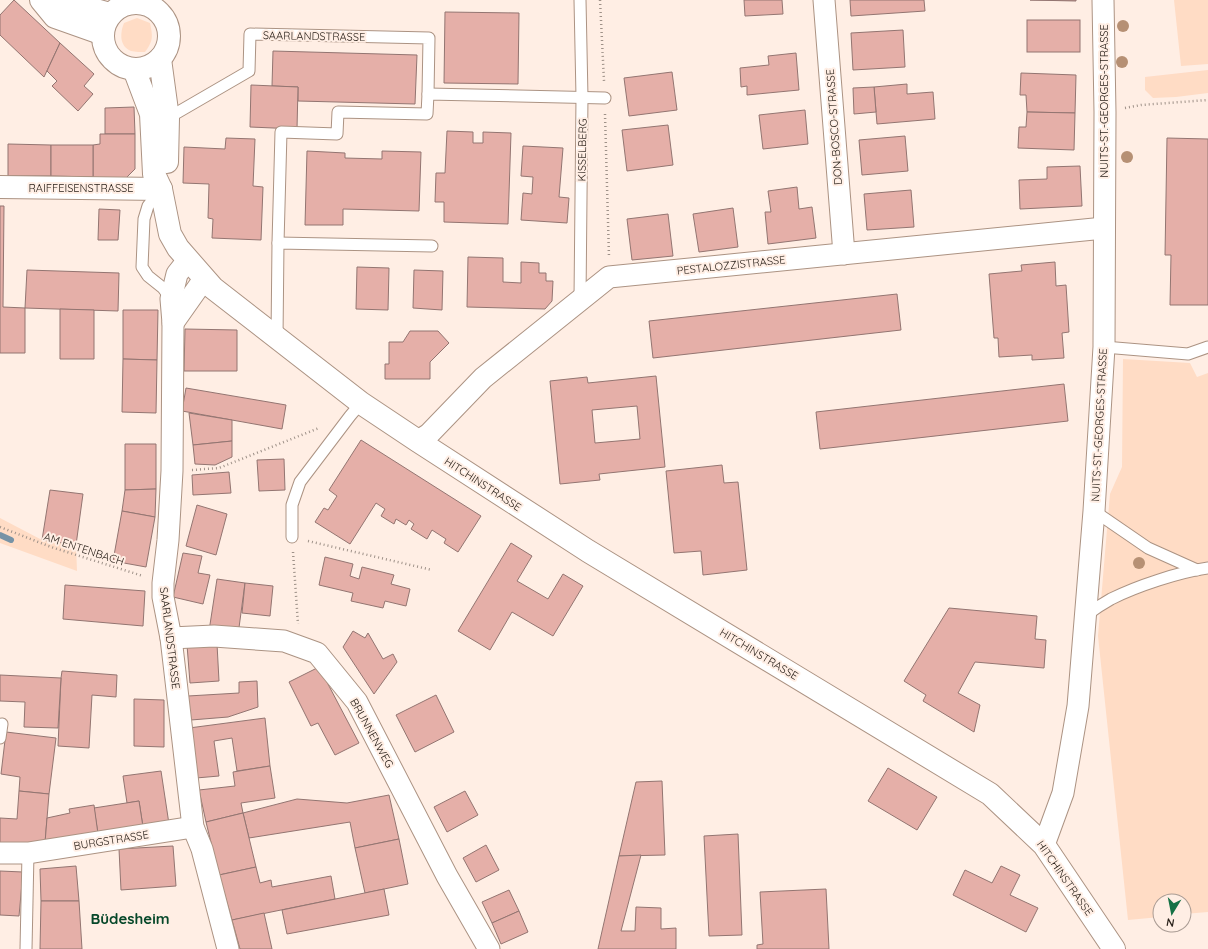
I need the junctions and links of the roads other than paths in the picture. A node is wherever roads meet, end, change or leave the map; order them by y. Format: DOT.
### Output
graph roads {
  1 [pos="41,0"];
  2 [pos="59,0"];
  3 [pos="580,0"];
  4 [pos="824,0"];
  5 [pos="1104,0"];
  6 [pos="136,1"];
  7 [pos="163,7"];
  8 [pos="106,24"];
  9 [pos="160,59"];
  10 [pos="134,69"];
  11 [pos="428,94"];
  12 [pos="582,98"];
  13 [pos="604,98"];
  14 [pos="168,118"];
  15 [pos="0,187"];
  16 [pos="161,189"];
  17 [pos="1104,228"];
  18 [pos="278,243"];
  19 [pos="432,246"];
  20 [pos="844,254"];
  21 [pos="188,260"];
  22 [pos="204,279"];
  23 [pos="171,299"];
  24 [pos="580,299"];
  25 [pos="173,323"];
  26 [pos="277,339"];
  27 [pos="1104,346"];
  28 [pos="1208,347"];
  29 [pos="355,409"];
  30 [pos="418,441"];
  31 [pos="1094,511"];
  32 [pos="292,537"];
  33 [pos="1208,568"];
  34 [pos="1197,570"];
  35 [pos="1085,616"];
  36 [pos="171,638"];
  37 [pos="2,724"];
  38 [pos="0,738"];
  39 [pos="194,826"];
  40 [pos="1044,845"];
  41 [pos="0,853"];
  42 [pos="28,853"];
  43 [pos="26,949"];
  44 [pos="228,949"];
  45 [pos="489,949"];
  46 [pos="1114,949"];
  1 -- 8 [label="main road"];
  2 -- 8 [label="main road"];
  3 -- 12 [label="lane, KISSELBERG"];
  4 -- 20 [label="street, DON-BOSCO-STRASSE"];
  5 -- 17 [label="street, NUITS-ST.-GEORGES-STRASSE"];
  6 -- 7 [label="main road"];
  6 -- 8 [label="main road"];
  7 -- 9 [label="main road"];
  8 -- 10 [label="main road"];
  9 -- 10 [label="main road"];
  9 -- 14 [label="main road"];
  10 -- 16 [label="main road"];
  11 -- 12 [label="lane"];
  11 -- 14 [label="lane, SAARLANDSTRASSE"];
  11 -- 18 [label="lane, SAARLANDSTRASSE"];
  12 -- 13 [label="lane"];
  12 -- 24 [label="lane, KISSELBERG"];
  14 -- 16 [label="main road"];
  15 -- 16 [label="main road, RAIFFEISENSTRASSE"];
  16 -- 21 [label="main road"];
  16 -- 23 [label="lane"];
  17 -- 20 [label="street, PESTALOZZISTRASSE"];
  17 -- 27 [label="street, NUITS-ST.-GEORGES-STRASSE"];
  18 -- 19 [label="lane"];
  18 -- 26 [label="lane"];
  20 -- 24 [label="street, PESTALOZZISTRASSE"];
  21 -- 22 [label="main road"];
  21 -- 23 [label="street, SAARLANDSTRASSE"];
  22 -- 25 [label="street"];
  22 -- 26 [label="main road, HITCHINSTRASSE"];
  23 -- 25 [label="street, SAARLANDSTRASSE"];
  24 -- 30 [label="street"];
  25 -- 36 [label="street, SAARLANDSTRASSE"];
  26 -- 29 [label="main road, HITCHINSTRASSE"];
  27 -- 28 [label="lane"];
  27 -- 31 [label="street, NUITS-ST.-GEORGES-STRASSE"];
  29 -- 30 [label="main road, HITCHINSTRASSE"];
  29 -- 32 [label="lane"];
  30 -- 40 [label="main road, HITCHINSTRASSE"];
  31 -- 34 [label="lane"];
  31 -- 35 [label="street, NUITS-ST.-GEORGES-STRASSE"];
  33 -- 34 [label="lane"];
  34 -- 35 [label="lane"];
  35 -- 40 [label="street, NUITS-ST.-GEORGES-STRASSE"];
  36 -- 39 [label="street, SAARLANDSTRASSE"];
  36 -- 45 [label="street, BRUNNENWEG"];
  37 -- 38 [label="lane"];
  39 -- 42 [label="street, BURGSTRASSE"];
  39 -- 44 [label="street, SAARLANDSTRASSE"];
  40 -- 46 [label="main road, HITCHINSTRASSE"];
  41 -- 42 [label="street, BURGSTRASSE"];
  42 -- 43 [label="lane"];
}
